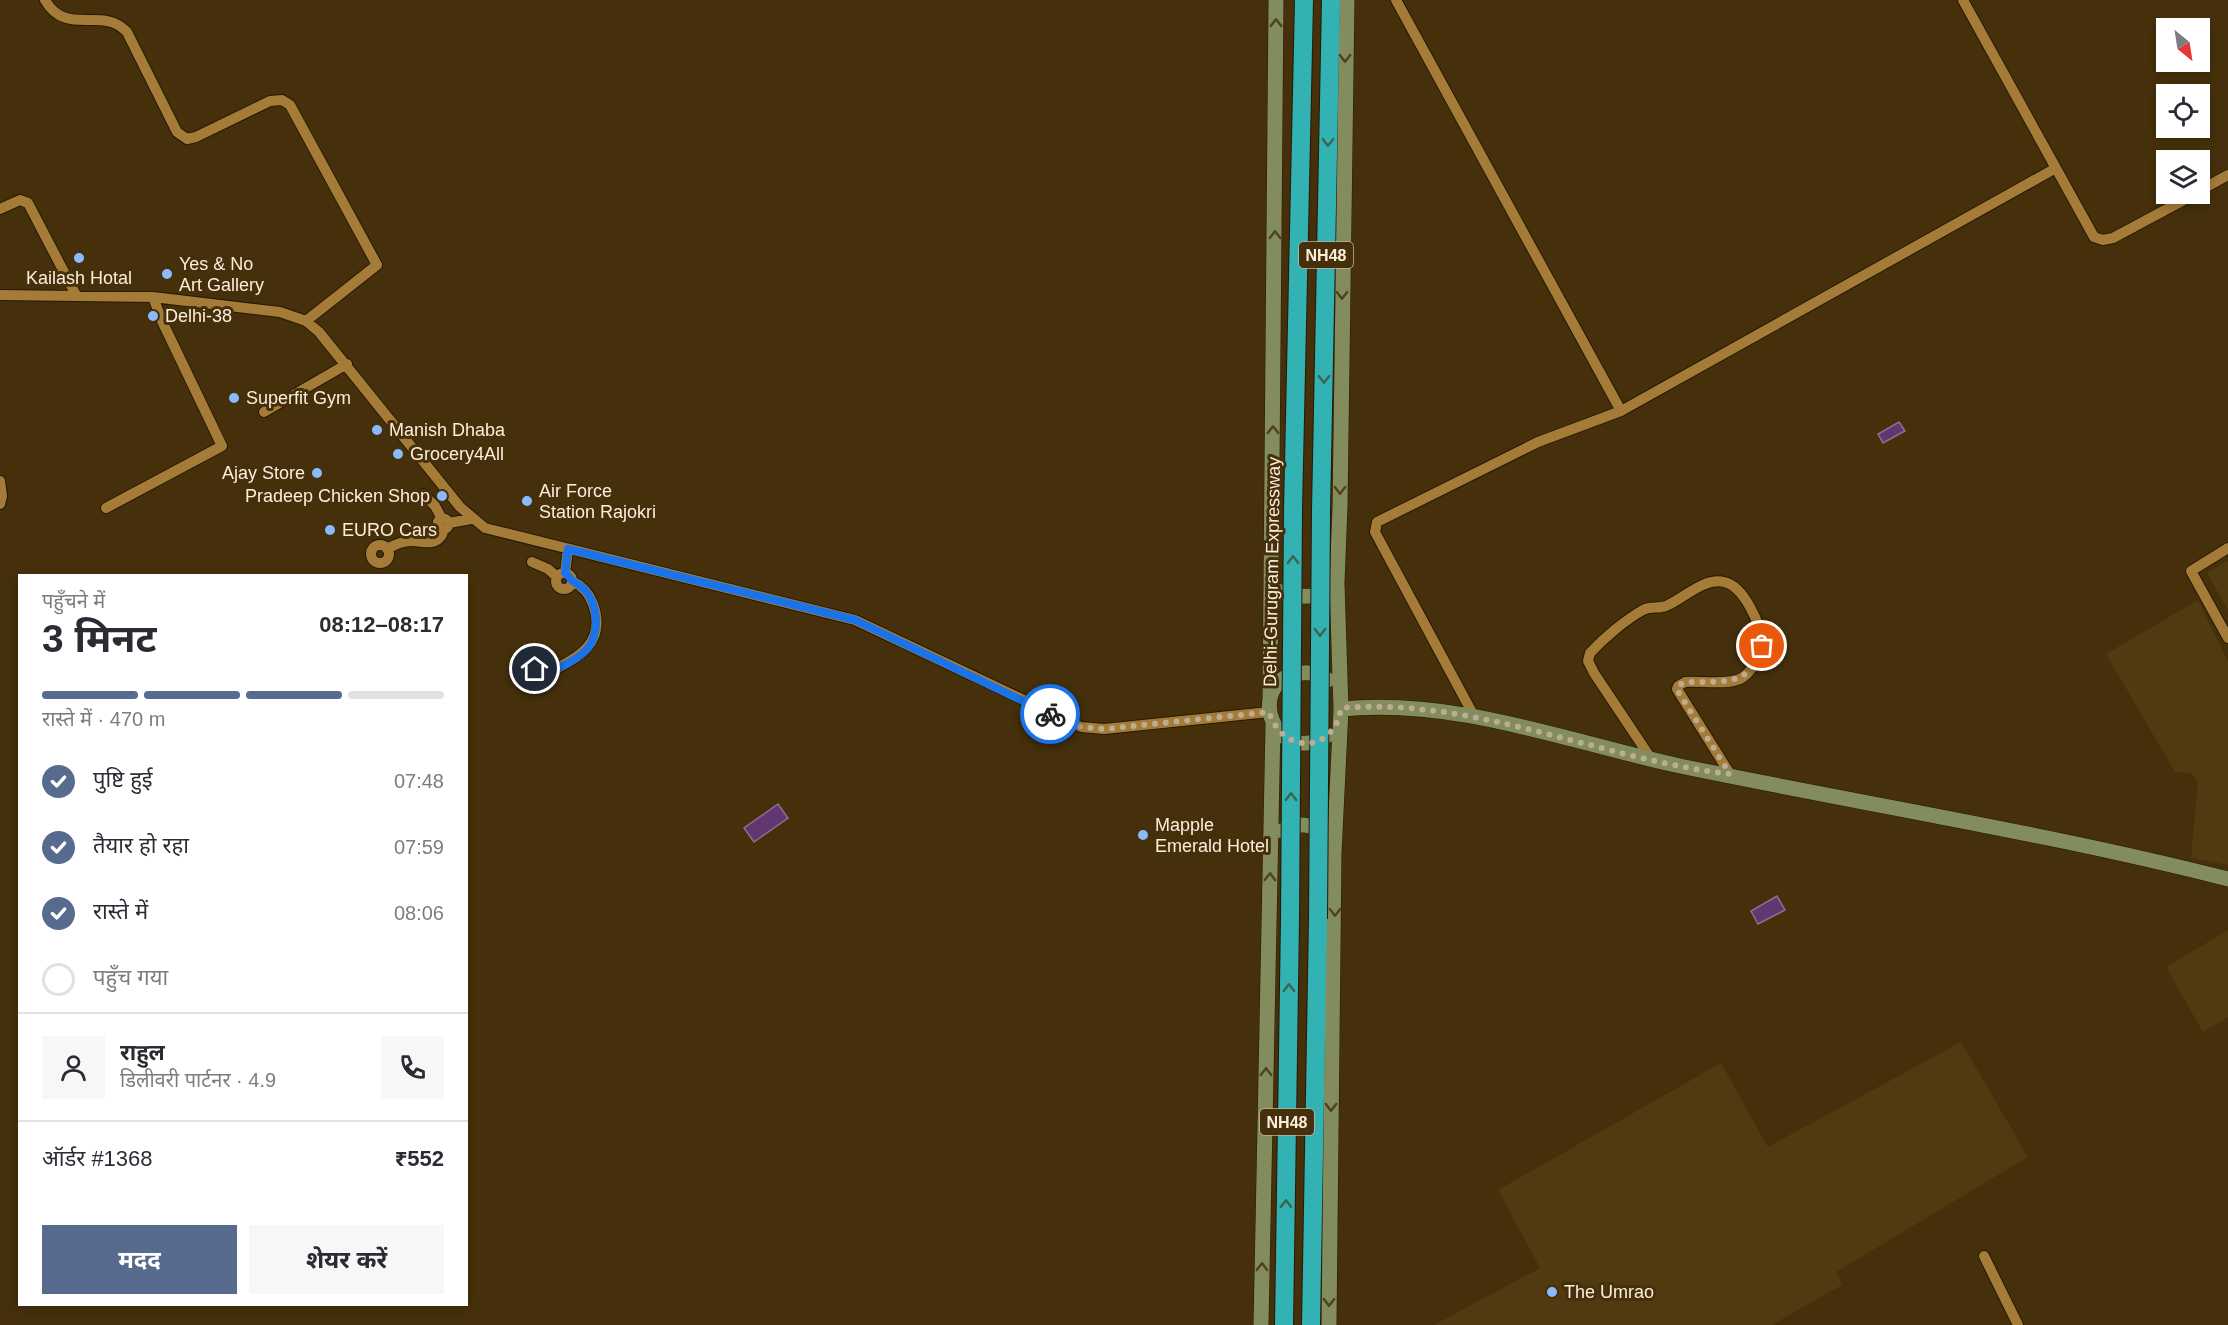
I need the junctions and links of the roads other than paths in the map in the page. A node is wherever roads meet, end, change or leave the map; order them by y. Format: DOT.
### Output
graph roads {
  1 [pos="45,0"];
  2 [pos="1276,0"];
  3 [pos="1304,0"];
  4 [pos="1330,0"];
  5 [pos="1347,0"];
  6 [pos="1396,0"];
  7 [pos="1963,0"];
  8 [pos="2056,168"];
  9 [pos="2228,175"];
  10 [pos="2210,185"];
  11 [pos="2176,204"];
  12 [pos="0,209"];
  13 [pos="0,295"];
  14 [pos="76,295"];
  15 [pos="153,297"];
  16 [pos="306,321"];
  17 [pos="347,364"];
  18 [pos="1621,411"];
  19 [pos="264,412"];
  20 [pos="0,481"];
  21 [pos="423,494"];
  22 [pos="0,504"];
  23 [pos="106,508"];
  24 [pos="471,519"];
  25 [pos="445,524"];
  26 [pos="2228,548"];
  27 [pos="387,549"];
  28 [pos="568,549"];
  29 [pos="532,562"];
  30 [pos="564,577"];
  31 [pos="1337,583"];
  32 [pos="1271,588"];
  33 [pos="2228,638"];
  34 [pos="544,675"];
  35 [pos="1341,708"];
  36 [pos="1271,712"];
  37 [pos="1474,716"];
  38 [pos="1652,760"];
  39 [pos="1730,774"];
  40 [pos="1270,848"];
  41 [pos="1334,854"];
  42 [pos="2228,879"];
  43 [pos="1983,1256"];
  44 [pos="1261,1325"];
  45 [pos="1284,1325"];
  46 [pos="1311,1325"];
  47 [pos="1329,1325"];
  48 [pos="2018,1325"];
  1 -- 16 [label="street"];
  32 -- 2 [label="main road, one-way"];
  45 -- 3 [label="highway, Delhi-Gurugram Expressway / NH48, one-way, bridge"];
  4 -- 46 [label="highway, NH48, one-way, bridge"];
  5 -- 31 [label="main road, one-way"];
  6 -- 18 [label="street"];
  7 -- 8 [label="street"];
  8 -- 11 [label="street"];
  8 -- 18 [label="street"];
  9 -- 10 [label="street"];
  12 -- 14 [label="street"];
  13 -- 14 [label="street"];
  14 -- 15 [label="street"];
  15 -- 16 [label="street"];
  15 -- 23 [label="street"];
  16 -- 17 [label="street"];
  17 -- 19 [label="street"];
  17 -- 24 [label="street"];
  18 -- 37 [label="street"];
  20 -- 22 [label="street"];
  21 -- 25 [label="street"];
  24 -- 25 [label="street"];
  24 -- 28 [label="street"];
  25 -- 27 [label="street"];
  26 -- 33 [label="street"];
  28 -- 30 [label="street"];
  28 -- 36 [label="street"];
  29 -- 30 [label="street"];
  30 -- 34 [label="street"];
  31 -- 32 [label="main road"];
  31 -- 35 [label="main road"];
  32 -- 36 [label="main road"];
  35 -- 36 [label="main road"];
  35 -- 36 [label="main road"];
  35 -- 37 [label="main road"];
  35 -- 41 [label="main road"];
  36 -- 40 [label="main road"];
  37 -- 38 [label="main road"];
  38 -- 39 [label="main road"];
  38 -- 39 [label="street"];
  39 -- 42 [label="main road"];
  40 -- 41 [label="main road"];
  44 -- 40 [label="main road, one-way"];
  41 -- 47 [label="main road, one-way"];
  43 -- 48 [label="street"];
}
